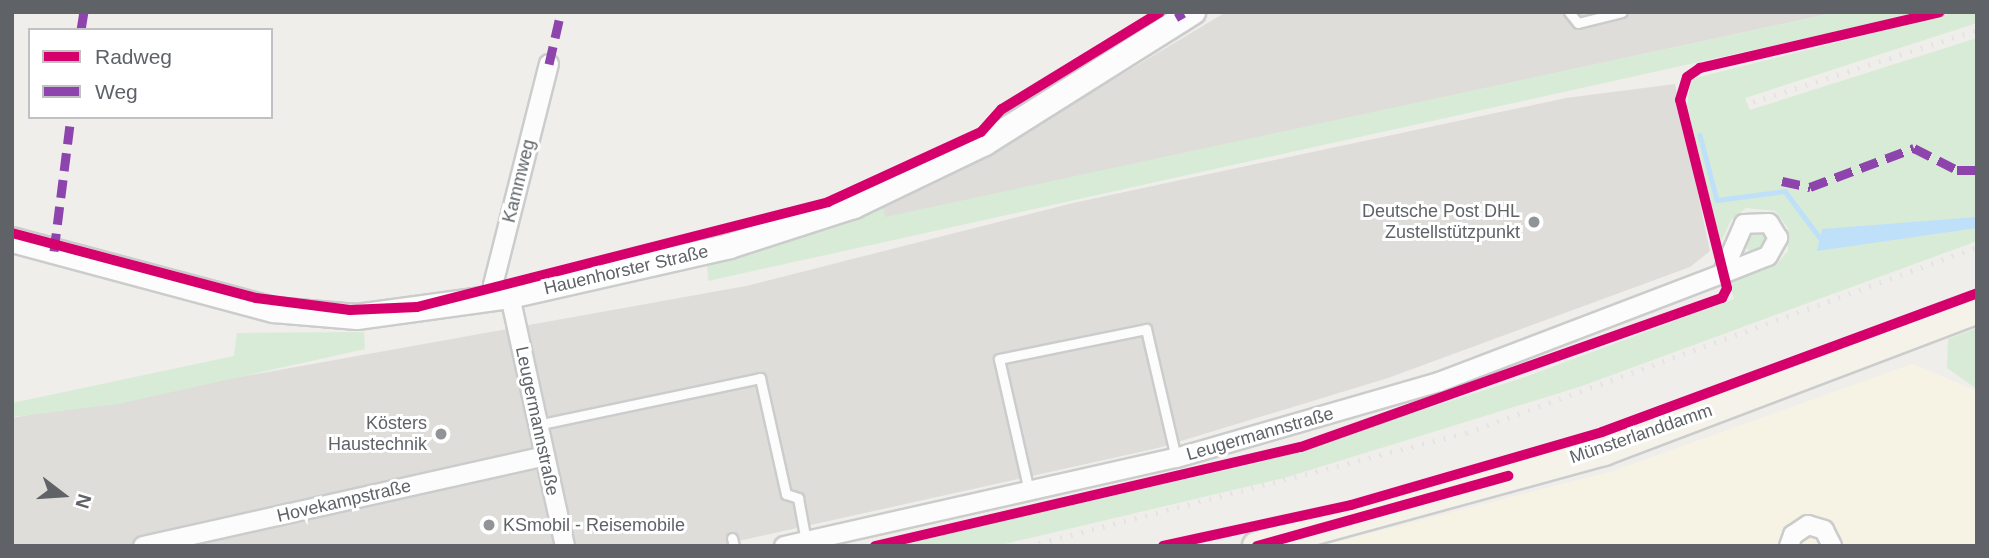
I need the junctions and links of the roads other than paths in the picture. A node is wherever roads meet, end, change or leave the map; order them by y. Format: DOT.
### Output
graph roads {
  1 [pos="1193,12"];
  2 [pos="1569,12"];
  3 [pos="1622,12"];
  4 [pos="549,64"];
  5 [pos="12,240"];
  6 [pos="1722,274"];
  7 [pos="503,298"];
  8 [pos="1977,309"];
  9 [pos="537,425"];
  10 [pos="544,456"];
  11 [pos="1176,458"];
  12 [pos="1029,491"];
  13 [pos="806,541"];
  14 [pos="144,546"];
  15 [pos="565,546"];
  16 [pos="784,546"];
  17 [pos="1257,546"];
  18 [pos="1789,546"];
  19 [pos="1832,546"];
  1 -- 7 [label="street, Hauenhorster Straße"];
  2 -- 3 [label="lane"];
  4 -- 7 [label="street, Kammweg"];
  5 -- 7 [label="street, Hauenhorster Straße"];
  6 -- 11 [label="street, Leugermannstraße"];
  7 -- 9 [label="street, Leugermannstraße"];
  8 -- 17 [label="main road, Münsterlanddamm"];
  9 -- 10 [label="street, Leugermannstraße"];
  9 -- 13 [label="lane"];
  10 -- 14 [label="street, Hovekampstraße"];
  10 -- 15 [label="street, Leugermannstraße"];
  11 -- 12 [label="street, Leugermannstraße"];
  11 -- 12 [label="lane"];
  12 -- 13 [label="street, Leugermannstraße"];
  13 -- 16 [label="street, Leugermannstraße"];
  18 -- 19 [label="street"];
}
